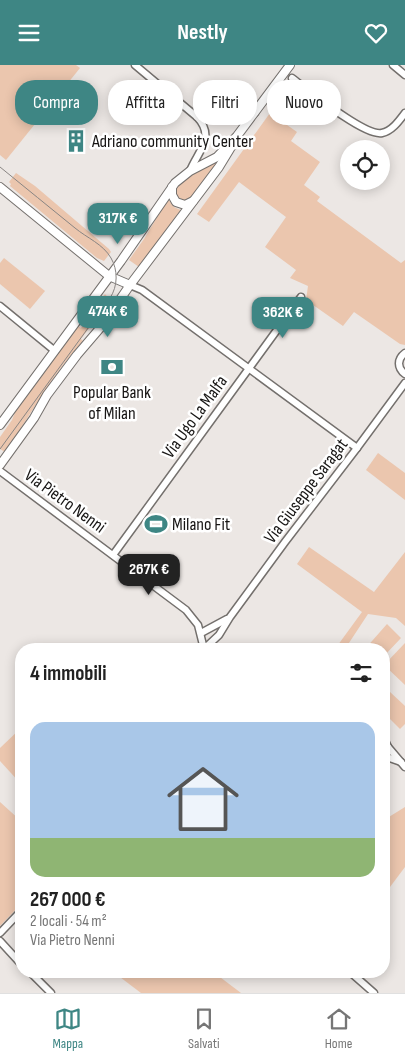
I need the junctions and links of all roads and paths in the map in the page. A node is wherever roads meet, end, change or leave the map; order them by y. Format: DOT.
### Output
graph roads {
  1 [pos="135,65"];
  2 [pos="290,65"];
  3 [pos="393,65"];
  4 [pos="405,75"];
  5 [pos="292,78"];
  6 [pos="257,111"];
  7 [pos="405,113"];
  8 [pos="193,114"];
  9 [pos="202,125"];
  10 [pos="246,125"];
  11 [pos="237,136"];
  12 [pos="190,171"];
  13 [pos="0,187"];
  14 [pos="172,187"];
  15 [pos="195,199"];
  16 [pos="109,277"];
  17 [pos="130,285"];
  18 [pos="301,297"];
  19 [pos="0,306"];
  20 [pos="55,351"];
  21 [pos="405,353"];
  22 [pos="249,369"];
  23 [pos="405,374"];
  24 [pos="405,383"];
  25 [pos="0,425"];
  26 [pos="357,448"];
  27 [pos="0,465"];
  28 [pos="0,471"];
  29 [pos="113,555"];
  30 [pos="230,617"];
  31 [pos="201,633"];
  32 [pos="203,643"];
  33 [pos="211,643"];
  34 [pos="390,749"];
  35 [pos="390,759"];
  36 [pos="403,764"];
  37 [pos="15,917"];
  38 [pos="0,933"];
  39 [pos="0,941"];
  40 [pos="15,957"];
  41 [pos="36,978"];
  42 [pos="357,978"];
  43 [pos="52,993"];
  44 [pos="374,993"];
  1 -- 8 [label="street"];
  2 -- 6 [label="street"];
  3 -- 4 [label="street"];
  5 -- 7 [label="street"];
  9 -- 12 [label="street"];
  10 -- 11 [label="street"];
  11 -- 12 [label="street"];
  11 -- 15 [label="street"];
  12 -- 14 [label="street"];
  13 -- 16 [label="street"];
  14 -- 15 [label="street"];
  14 -- 16 [label="street"];
  15 -- 17 [label="street"];
  16 -- 17 [label="street"];
  16 -- 20 [label="street"];
  17 -- 22 [label="street"];
  17 -- 27 [label="street"];
  18 -- 22 [label="street, Via Ugo La Malfa"];
  19 -- 20 [label="street"];
  20 -- 25 [label="street"];
  21 -- 23 [label="street"];
  22 -- 26 [label="street"];
  22 -- 29 [label="street, Via Ugo La Malfa"];
  24 -- 26 [label="street, Via Giuseppe Saragat"];
  26 -- 30 [label="street, Via Giuseppe Saragat"];
  28 -- 29 [label="street, Via Pietro Nenni"];
  29 -- 31 [label="street, Via Pietro Nenni"];
  30 -- 31 [label="street, Via Giuseppe Saragat"];
  30 -- 33 [label="street, Via Giuseppe Saragat"];
  31 -- 32 [label="street, Via Giuseppe Saragat"];
  34 -- 36 [label="street"];
  35 -- 36 [label="street"];
  37 -- 38 [label="street"];
  39 -- 40 [label="street"];
  41 -- 43 [label="street"];
  42 -- 44 [label="street"];
}
